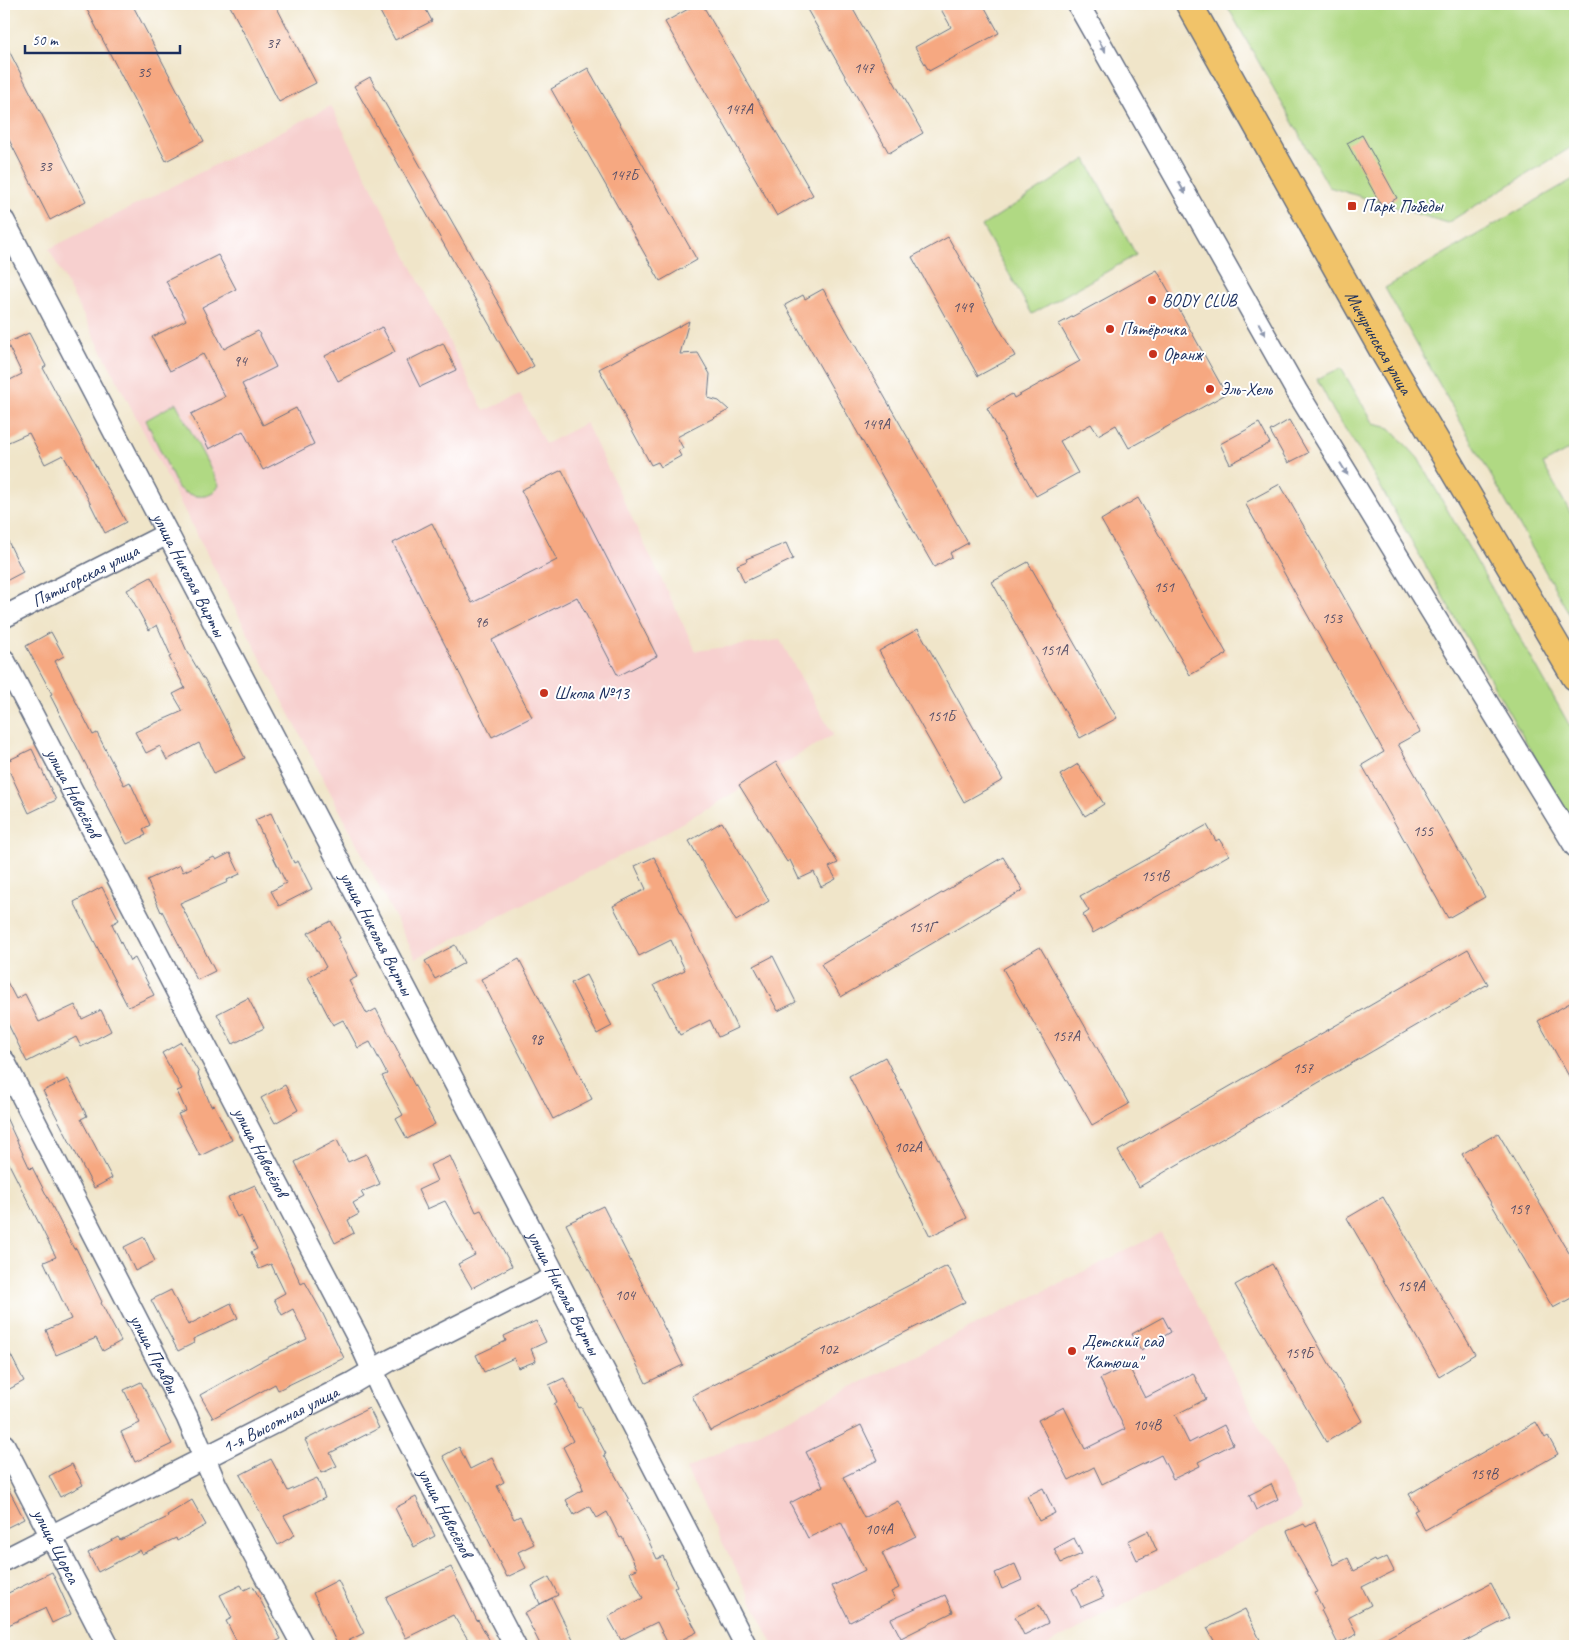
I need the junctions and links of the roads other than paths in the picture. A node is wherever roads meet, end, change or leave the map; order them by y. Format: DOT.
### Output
graph roads {
  1 [pos="1078,4"];
  2 [pos="1189,4"];
  3 [pos="4,221"];
  4 [pos="167,534"];
  5 [pos="4,617"];
  6 [pos="4,660"];
  7 [pos="1575,677"];
  8 [pos="1575,846"];
  9 [pos="4,1062"];
  10 [pos="555,1278"];
  11 [pos="372,1371"];
  12 [pos="4,1445"];
  13 [pos="204,1458"];
  14 [pos="52,1536"];
  15 [pos="4,1560"];
  16 [pos="108,1646"];
  17 [pos="303,1646"];
  18 [pos="515,1646"];
  19 [pos="746,1646"];
  1 -- 8 [label="street, one-way"];
  2 -- 7 [label="main road, Мичуринская улица"];
  3 -- 4 [label="street, улица Николая Вирты"];
  4 -- 5 [label="street, Пятигорская улица"];
  4 -- 10 [label="street, улица Николая Вирты"];
  6 -- 11 [label="street, улица Новосёлов"];
  9 -- 13 [label="street, улица Правды"];
  10 -- 11 [label="street, 1-я Высотная улица"];
  10 -- 19 [label="street, улица Николая Вирты"];
  11 -- 13 [label="street, 1-я Высотная улица"];
  11 -- 18 [label="street, улица Новосёлов"];
  12 -- 14 [label="street, улица Щорса"];
  13 -- 14 [label="street, 1-я Высотная улица"];
  13 -- 17 [label="street, улица Правды"];
  14 -- 15 [label="street, 1-я Высотная улица"];
  14 -- 16 [label="street, улица Щорса"];
}
